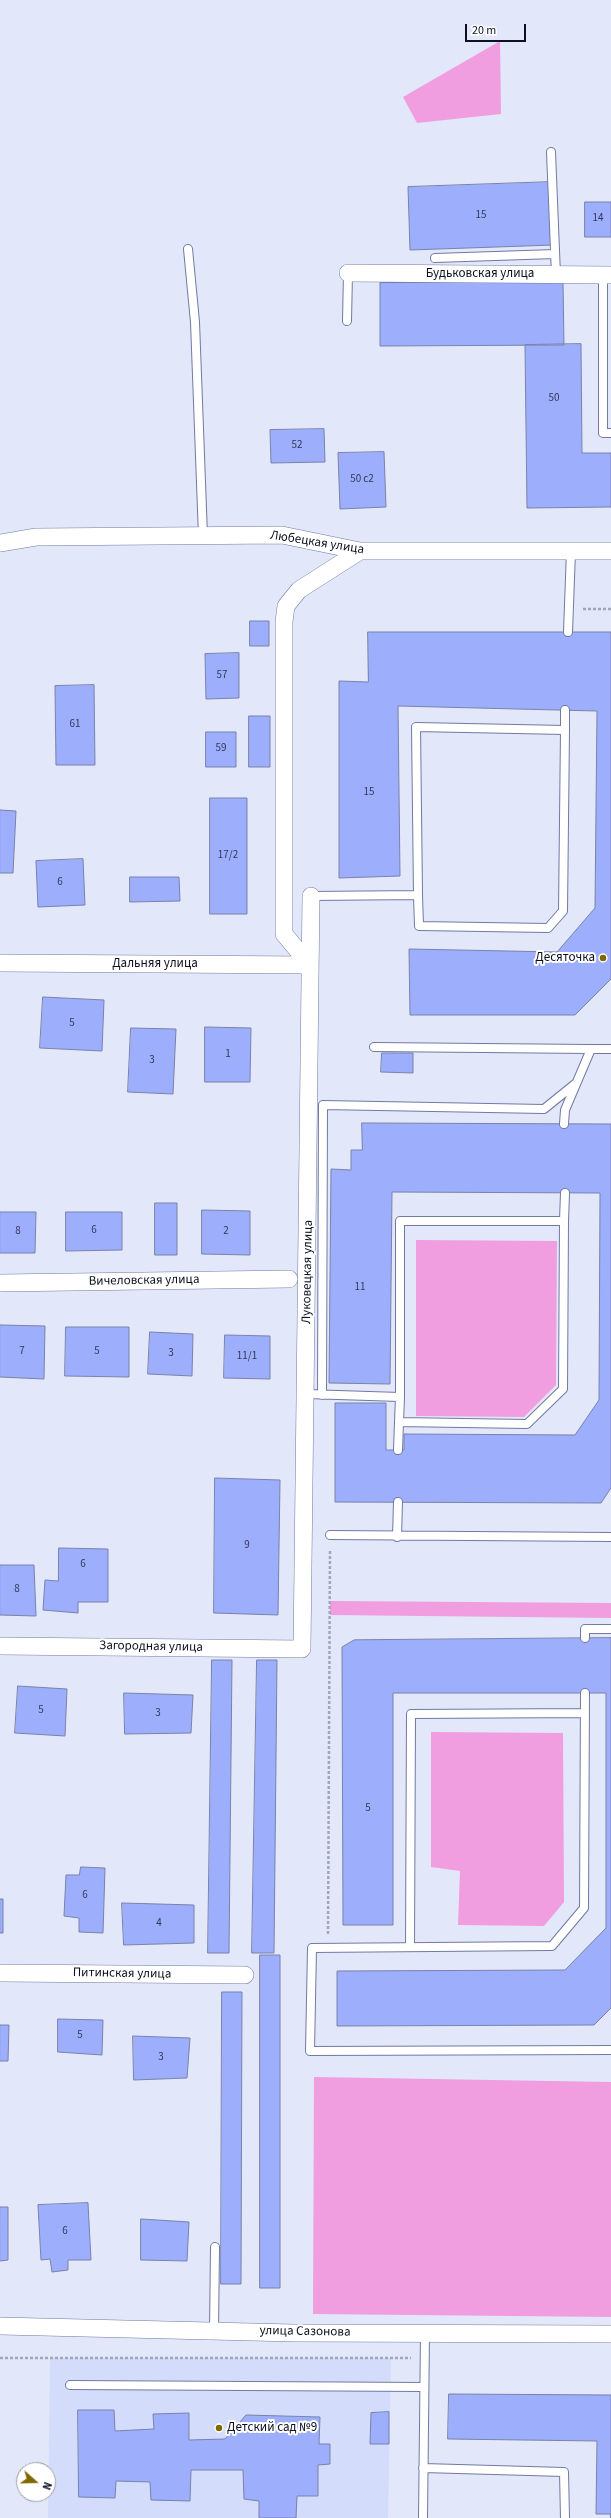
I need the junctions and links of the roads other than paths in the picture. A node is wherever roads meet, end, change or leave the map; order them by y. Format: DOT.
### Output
graph roads {
  1 [pos="551,152"];
  2 [pos="188,249"];
  3 [pos="555,254"];
  4 [pos="435,258"];
  5 [pos="348,273"];
  6 [pos="556,275"];
  7 [pos="607,275"];
  8 [pos="608,312"];
  9 [pos="347,321"];
  10 [pos="611,433"];
  11 [pos="203,536"];
  12 [pos="0,543"];
  13 [pos="360,551"];
  14 [pos="571,551"];
  15 [pos="611,551"];
  16 [pos="568,632"];
  17 [pos="565,710"];
  18 [pos="565,730"];
  19 [pos="418,895"];
  20 [pos="311,896"];
  21 [pos="0,963"];
  22 [pos="310,965"];
  23 [pos="374,1047"];
  24 [pos="591,1049"];
  25 [pos="611,1049"];
  26 [pos="576,1084"];
  27 [pos="564,1124"];
  28 [pos="565,1193"];
  29 [pos="564,1221"];
  30 [pos="289,1279"];
  31 [pos="0,1283"];
  32 [pos="314,1394"];
  33 [pos="400,1397"];
  34 [pos="399,1422"];
  35 [pos="398,1450"];
  36 [pos="398,1502"];
  37 [pos="330,1535"];
  38 [pos="397,1537"];
  39 [pos="611,1537"];
  40 [pos="611,1629"];
  41 [pos="585,1638"];
  42 [pos="0,1646"];
  43 [pos="302,1649"];
  44 [pos="585,1693"];
  45 [pos="585,1713"];
  46 [pos="410,1947"];
  47 [pos="0,1973"];
  48 [pos="245,1975"];
  49 [pos="611,2050"];
  50 [pos="215,2247"];
  51 [pos="0,2326"];
  52 [pos="214,2331"];
  53 [pos="425,2333"];
  54 [pos="611,2334"];
  55 [pos="70,2385"];
  56 [pos="424,2386"];
  57 [pos="423,2468"];
  58 [pos="423,2518"];
  59 [pos="564,2518"];
  1 -- 3 [label="lane"];
  2 -- 11 [label="lane"];
  3 -- 4 [label="lane"];
  3 -- 6 [label="lane"];
  5 -- 6 [label="street, Будьковская улица"];
  5 -- 9 [label="lane"];
  6 -- 7 [label="street, Будьковская улица"];
  7 -- 8 [label="lane"];
  8 -- 10 [label="lane"];
  11 -- 12 [label="street, Любецкая улица"];
  11 -- 13 [label="street, Любецкая улица"];
  13 -- 14 [label="street, Любецкая улица"];
  13 -- 22 [label="street"];
  14 -- 15 [label="street, Любецкая улица"];
  14 -- 16 [label="lane"];
  17 -- 18 [label="lane"];
  18 -- 19 [label="lane"];
  18 -- 19 [label="lane"];
  19 -- 20 [label="lane"];
  20 -- 22 [label="street, Луковецкая улица"];
  21 -- 22 [label="street, Дальняя улица"];
  22 -- 32 [label="street, Луковецкая улица"];
  23 -- 24 [label="lane"];
  24 -- 25 [label="lane"];
  24 -- 26 [label="lane"];
  26 -- 27 [label="lane"];
  26 -- 32 [label="lane"];
  28 -- 29 [label="lane"];
  29 -- 33 [label="lane"];
  29 -- 34 [label="lane"];
  30 -- 31 [label="street, Вичеловская улица"];
  32 -- 33 [label="lane"];
  32 -- 43 [label="street, Луковецкая улица"];
  33 -- 34 [label="lane"];
  34 -- 35 [label="lane"];
  36 -- 38 [label="lane"];
  37 -- 38 [label="lane"];
  38 -- 39 [label="lane"];
  40 -- 41 [label="lane"];
  42 -- 43 [label="street, Загородная улица"];
  44 -- 45 [label="lane"];
  45 -- 46 [label="lane"];
  45 -- 46 [label="lane"];
  46 -- 49 [label="lane"];
  47 -- 48 [label="street, Питинская улица"];
  50 -- 52 [label="lane"];
  51 -- 52 [label="street, улица Сазонова"];
  52 -- 53 [label="street, улица Сазонова"];
  53 -- 54 [label="street, улица Сазонова"];
  53 -- 56 [label="lane"];
  55 -- 56 [label="lane"];
  56 -- 57 [label="lane"];
  57 -- 58 [label="lane"];
  57 -- 59 [label="lane"];
}
